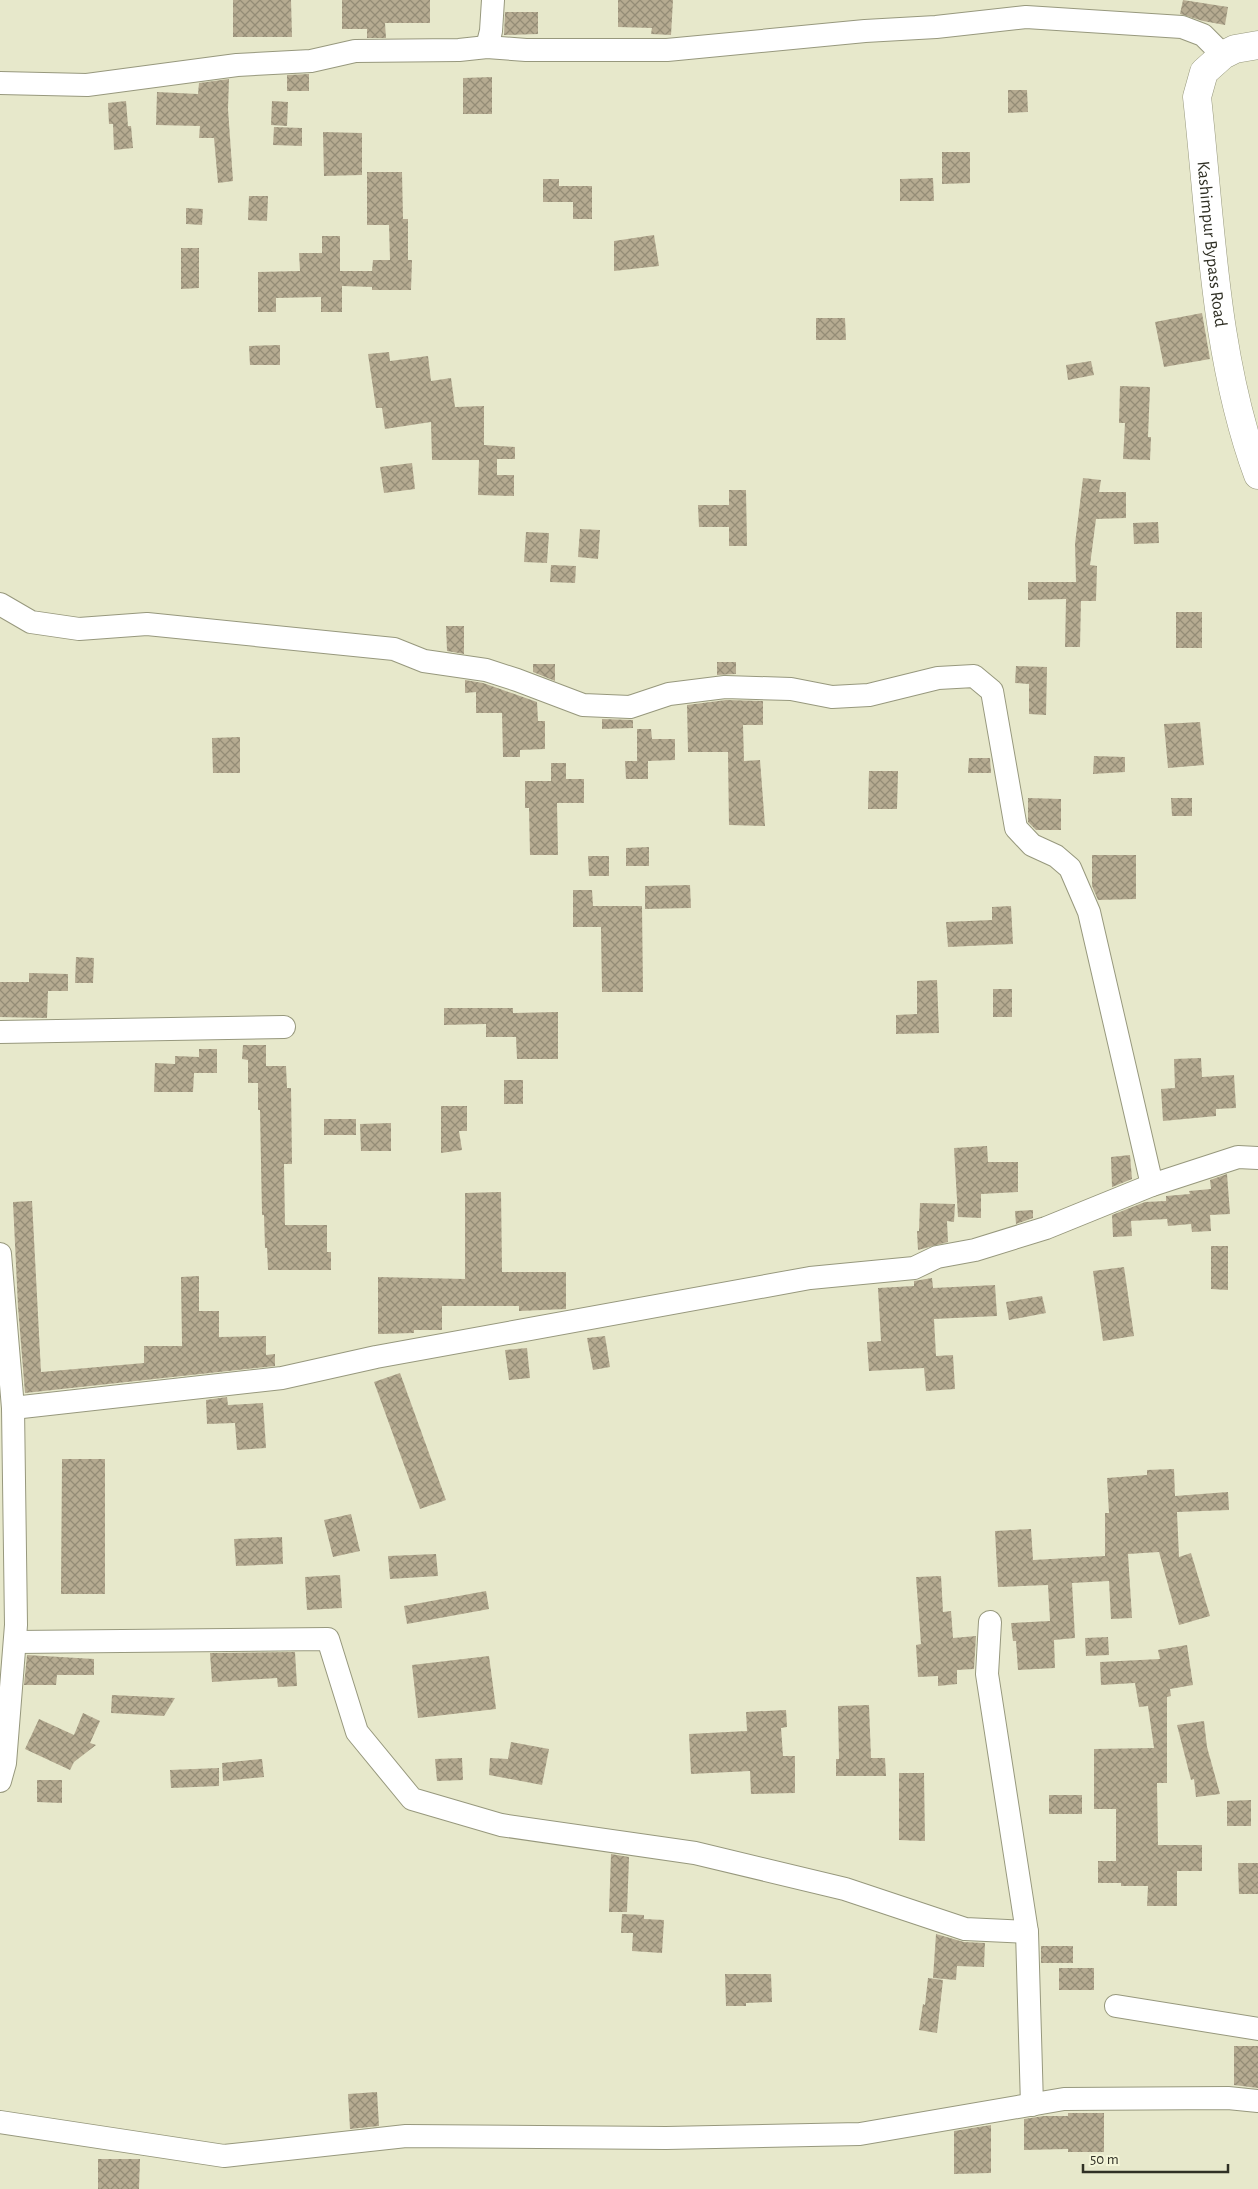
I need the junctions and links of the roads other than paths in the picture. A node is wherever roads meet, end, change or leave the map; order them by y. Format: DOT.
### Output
graph roads {
  1 [pos="493,0"];
  2 [pos="488,47"];
  3 [pos="1239,50"];
  4 [pos="0,83"];
  5 [pos="1258,475"];
  6 [pos="0,604"];
  7 [pos="284,1027"];
  8 [pos="0,1032"];
  9 [pos="1258,1158"];
  10 [pos="1152,1185"];
  11 [pos="0,1254"];
  12 [pos="13,1408"];
  13 [pos="990,1622"];
  14 [pos="15,1642"];
  15 [pos="6,1681"];
  16 [pos="0,1781"];
  17 [pos="1027,1932"];
  18 [pos="1116,2006"];
  19 [pos="1258,2029"];
  20 [pos="1258,2101"];
  21 [pos="1032,2105"];
  22 [pos="0,2122"];
  1 -- 2 [label="street"];
  2 -- 3 [label="street"];
  2 -- 4 [label="street"];
  3 -- 5 [label="main road, Kashimpur Bypass Road"];
  6 -- 10 [label="street"];
  7 -- 8 [label="street"];
  9 -- 10 [label="street"];
  10 -- 12 [label="street"];
  11 -- 12 [label="street"];
  12 -- 14 [label="street"];
  13 -- 17 [label="street"];
  14 -- 15 [label="street"];
  14 -- 17 [label="street"];
  15 -- 16 [label="street"];
  17 -- 21 [label="street"];
  18 -- 19 [label="street"];
  20 -- 21 [label="street"];
  21 -- 22 [label="street"];
}
